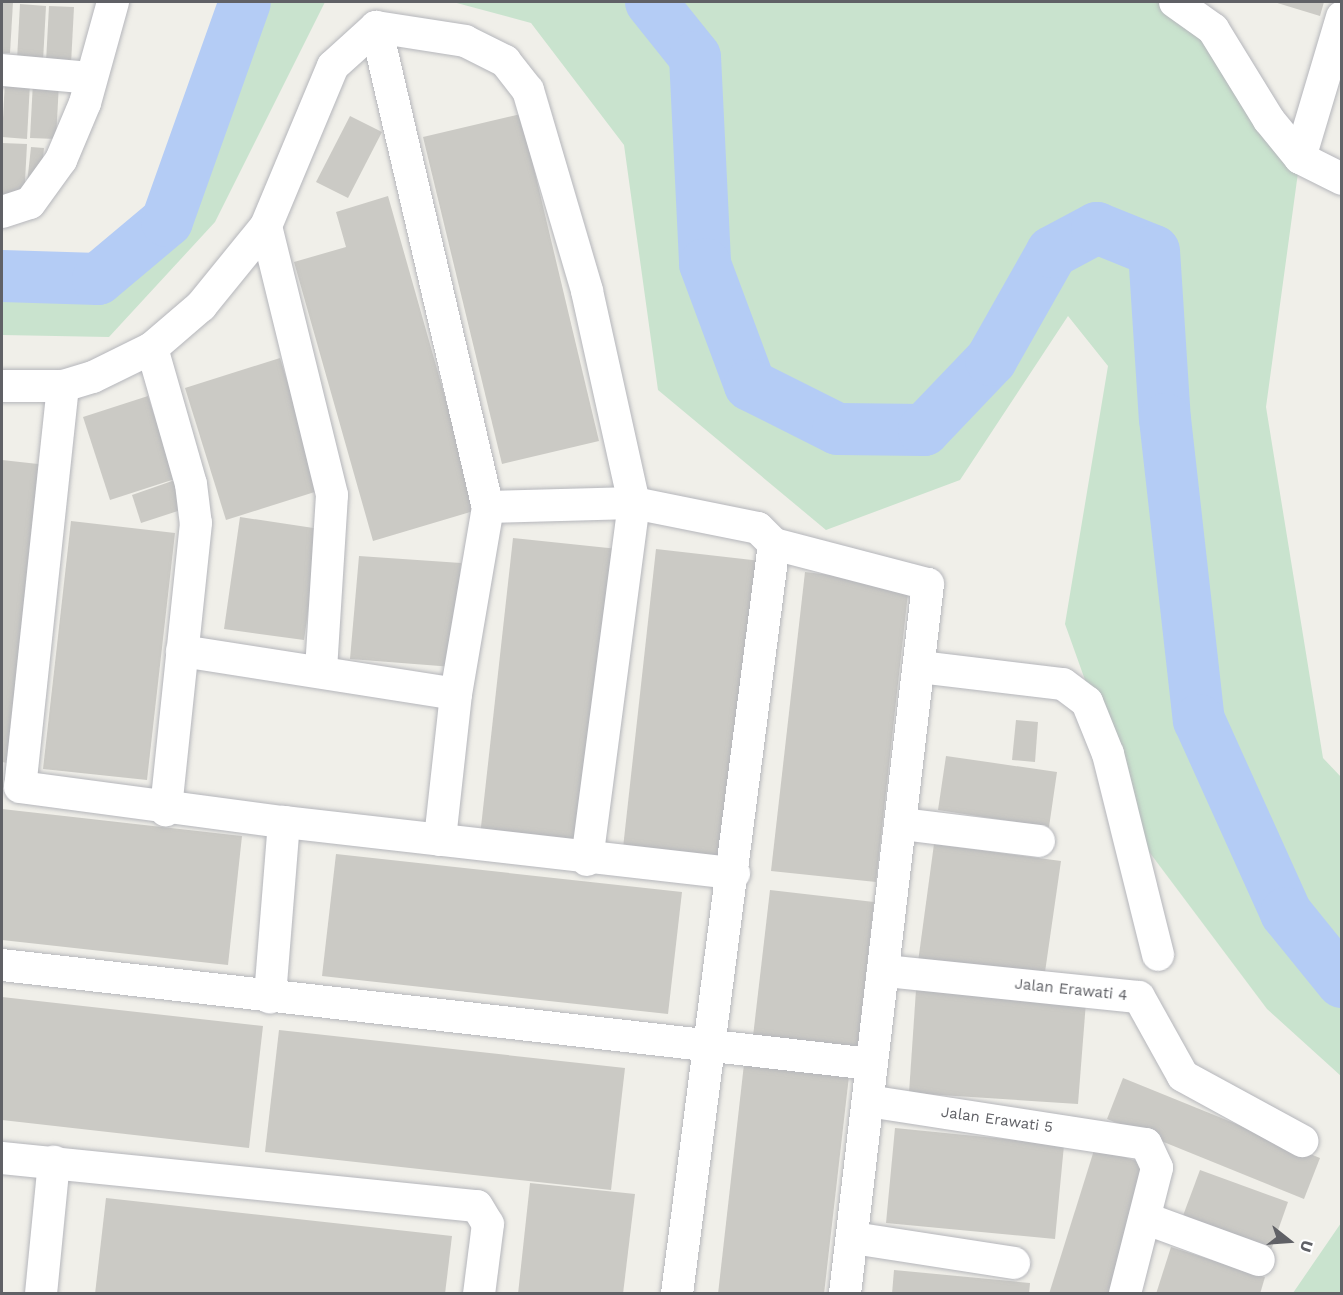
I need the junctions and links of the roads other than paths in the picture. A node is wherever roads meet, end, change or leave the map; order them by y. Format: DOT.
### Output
graph roads {
  1 [pos="113,2"];
  2 [pos="1193,6"];
  3 [pos="1341,17"];
  4 [pos="376,27"];
  5 [pos="2,70"];
  6 [pos="91,78"];
  7 [pos="1300,158"];
  8 [pos="1341,179"];
  9 [pos="2,212"];
  10 [pos="266,226"];
  11 [pos="152,348"];
  12 [pos="2,386"];
  13 [pos="63,386"];
  14 [pos="634,503"];
  15 [pos="488,507"];
  16 [pos="774,544"];
  17 [pos="182,651"];
  18 [pos="920,667"];
  19 [pos="321,670"];
  20 [pos="456,694"];
  21 [pos="11,787"];
  22 [pos="166,810"];
  23 [pos="284,822"];
  24 [pos="903,824"];
  25 [pos="440,840"];
  26 [pos="1039,841"];
  27 [pos="587,860"];
  28 [pos="734,873"];
  29 [pos="1158,954"];
  30 [pos="2,965"];
  31 [pos="886,971"];
  32 [pos="270,997"];
  33 [pos="709,1048"];
  34 [pos="871,1064"];
  35 [pos="868,1101"];
  36 [pos="1302,1141"];
  37 [pos="2,1158"];
  38 [pos="54,1162"];
  39 [pos="1147,1219"];
  40 [pos="853,1238"];
  41 [pos="1259,1260"];
  42 [pos="1014,1263"];
  43 [pos="40,1293"];
  44 [pos="479,1293"];
  45 [pos="678,1293"];
  46 [pos="844,1293"];
  47 [pos="1125,1293"];
  1 -- 6 [label="street"];
  2 -- 7 [label="street"];
  3 -- 7 [label="street"];
  4 -- 10 [label="street"];
  4 -- 14 [label="street"];
  4 -- 15 [label="street"];
  5 -- 6 [label="street"];
  6 -- 9 [label="street"];
  7 -- 8 [label="street"];
  10 -- 11 [label="street"];
  10 -- 19 [label="street"];
  11 -- 13 [label="street"];
  11 -- 17 [label="street"];
  12 -- 13 [label="street"];
  13 -- 21 [label="street"];
  14 -- 15 [label="street"];
  14 -- 16 [label="street"];
  14 -- 27 [label="street"];
  15 -- 20 [label="street"];
  16 -- 18 [label="street"];
  16 -- 28 [label="street"];
  17 -- 19 [label="street"];
  17 -- 22 [label="street"];
  18 -- 24 [label="street"];
  18 -- 29 [label="street"];
  19 -- 20 [label="street"];
  20 -- 25 [label="street"];
  21 -- 22 [label="street"];
  22 -- 23 [label="street"];
  23 -- 25 [label="street"];
  23 -- 32 [label="street"];
  24 -- 26 [label="street"];
  24 -- 31 [label="street"];
  25 -- 27 [label="street"];
  27 -- 28 [label="street"];
  28 -- 33 [label="street"];
  30 -- 32 [label="street"];
  31 -- 34 [label="street"];
  31 -- 36 [label="street, Jalan Erawati 4"];
  32 -- 33 [label="street"];
  33 -- 34 [label="street"];
  33 -- 45 [label="street"];
  34 -- 35 [label="street"];
  35 -- 39 [label="street, Jalan Erawati 5"];
  35 -- 40 [label="street"];
  37 -- 38 [label="street"];
  38 -- 43 [label="street"];
  38 -- 44 [label="street"];
  39 -- 41 [label="street"];
  39 -- 47 [label="street"];
  40 -- 42 [label="street"];
  40 -- 46 [label="street"];
}
